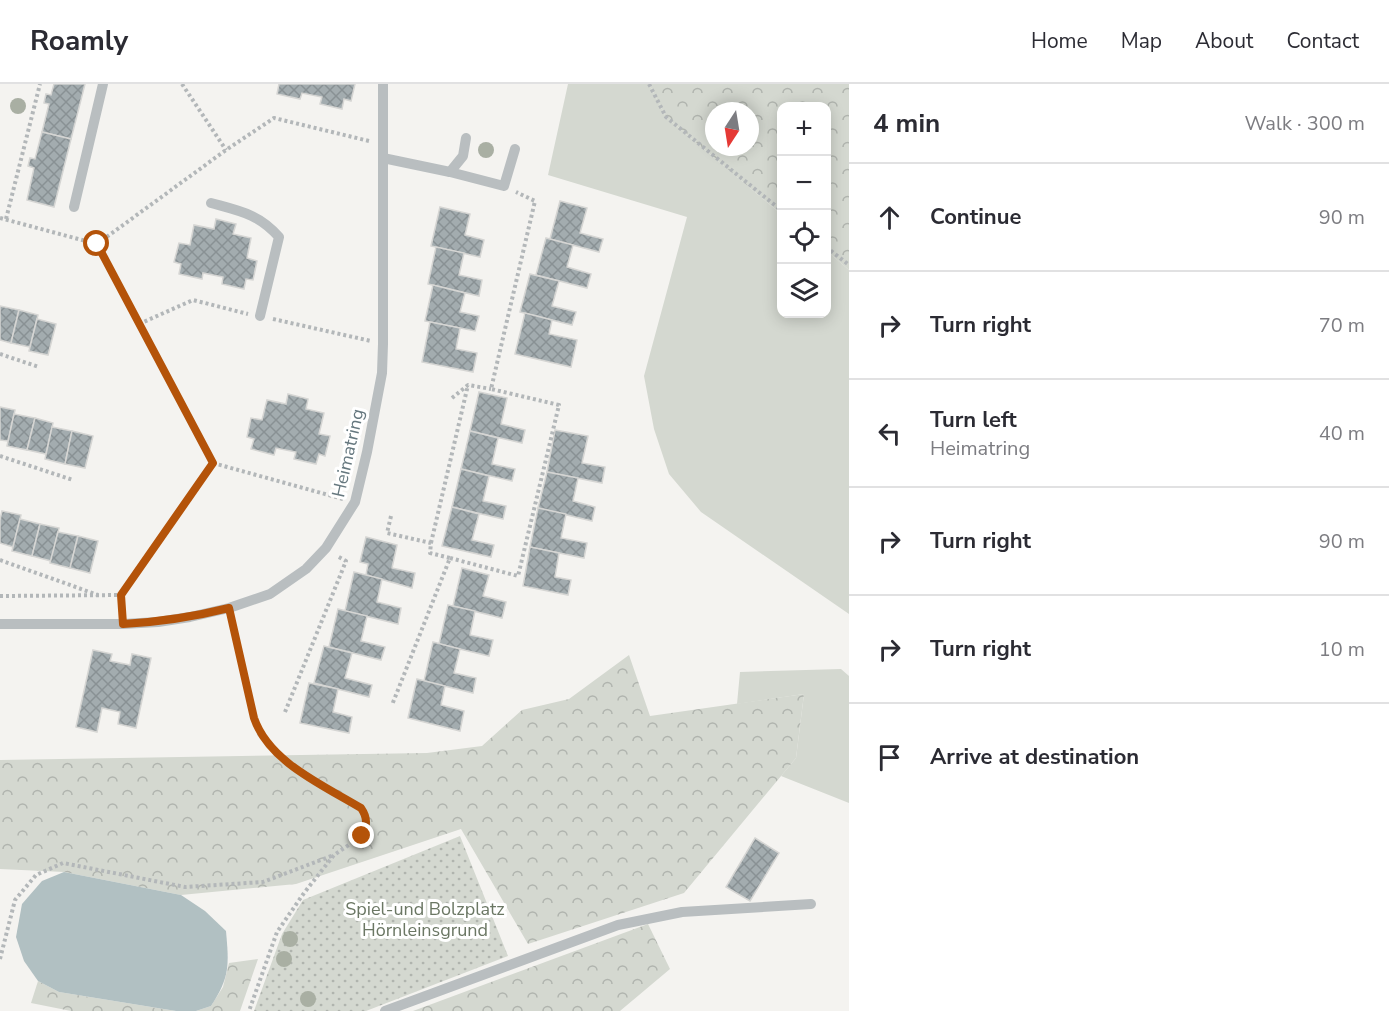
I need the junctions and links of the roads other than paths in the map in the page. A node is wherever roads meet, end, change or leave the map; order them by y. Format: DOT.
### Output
graph roads {
  1 [pos="103,84"];
  2 [pos="383,84"];
  3 [pos="466,138"];
  4 [pos="515,149"];
  5 [pos="382,158"];
  6 [pos="450,172"];
  7 [pos="211,203"];
  8 [pos="74,207"];
  9 [pos="260,316"];
  10 [pos="0,624"];
  11 [pos="811,904"];
  12 [pos="385,1011"];
  1 -- 8 [label="street"];
  2 -- 5 [label="street, Heimatring"];
  3 -- 6 [label="street"];
  4 -- 6 [label="street"];
  5 -- 6 [label="street"];
  5 -- 10 [label="street, Heimatring"];
  7 -- 9 [label="street"];
  11 -- 12 [label="street"];
}
